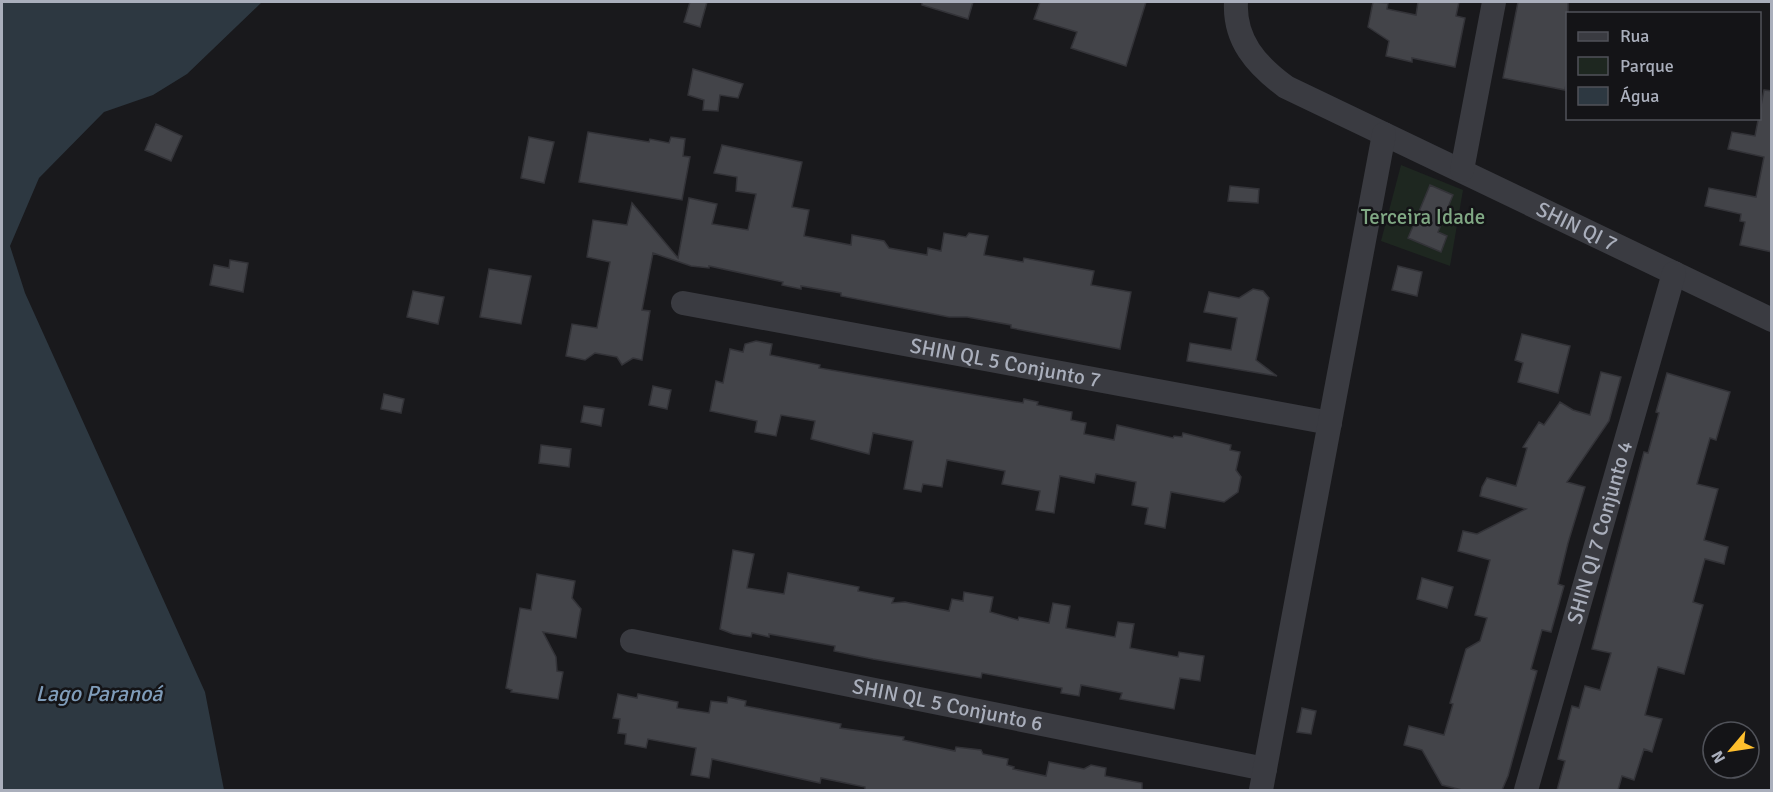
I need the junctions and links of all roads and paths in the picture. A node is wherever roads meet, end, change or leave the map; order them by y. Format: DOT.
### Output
graph roads {
  1 [pos="1236,2"];
  2 [pos="1494,2"];
  3 [pos="1384,134"];
  4 [pos="1462,170"];
  5 [pos="1674,273"];
  6 [pos="683,303"];
  7 [pos="1772,320"];
  8 [pos="1330,423"];
  9 [pos="632,641"];
  10 [pos="1263,780"];
  11 [pos="1526,790"];
  1 -- 3 [label="street, SHIN QI 7"];
  2 -- 4 [label="street"];
  3 -- 4 [label="street, SHIN QI 7"];
  3 -- 8 [label="street"];
  4 -- 5 [label="street, SHIN QI 7"];
  5 -- 7 [label="street, SHIN QI 7"];
  5 -- 11 [label="street, SHIN QI 7 Conjunto 4"];
  6 -- 8 [label="street, SHIN QL 5 Conjunto 7"];
  8 -- 10 [label="street"];
  9 -- 10 [label="street, SHIN QL 5 Conjunto 6"];
}
